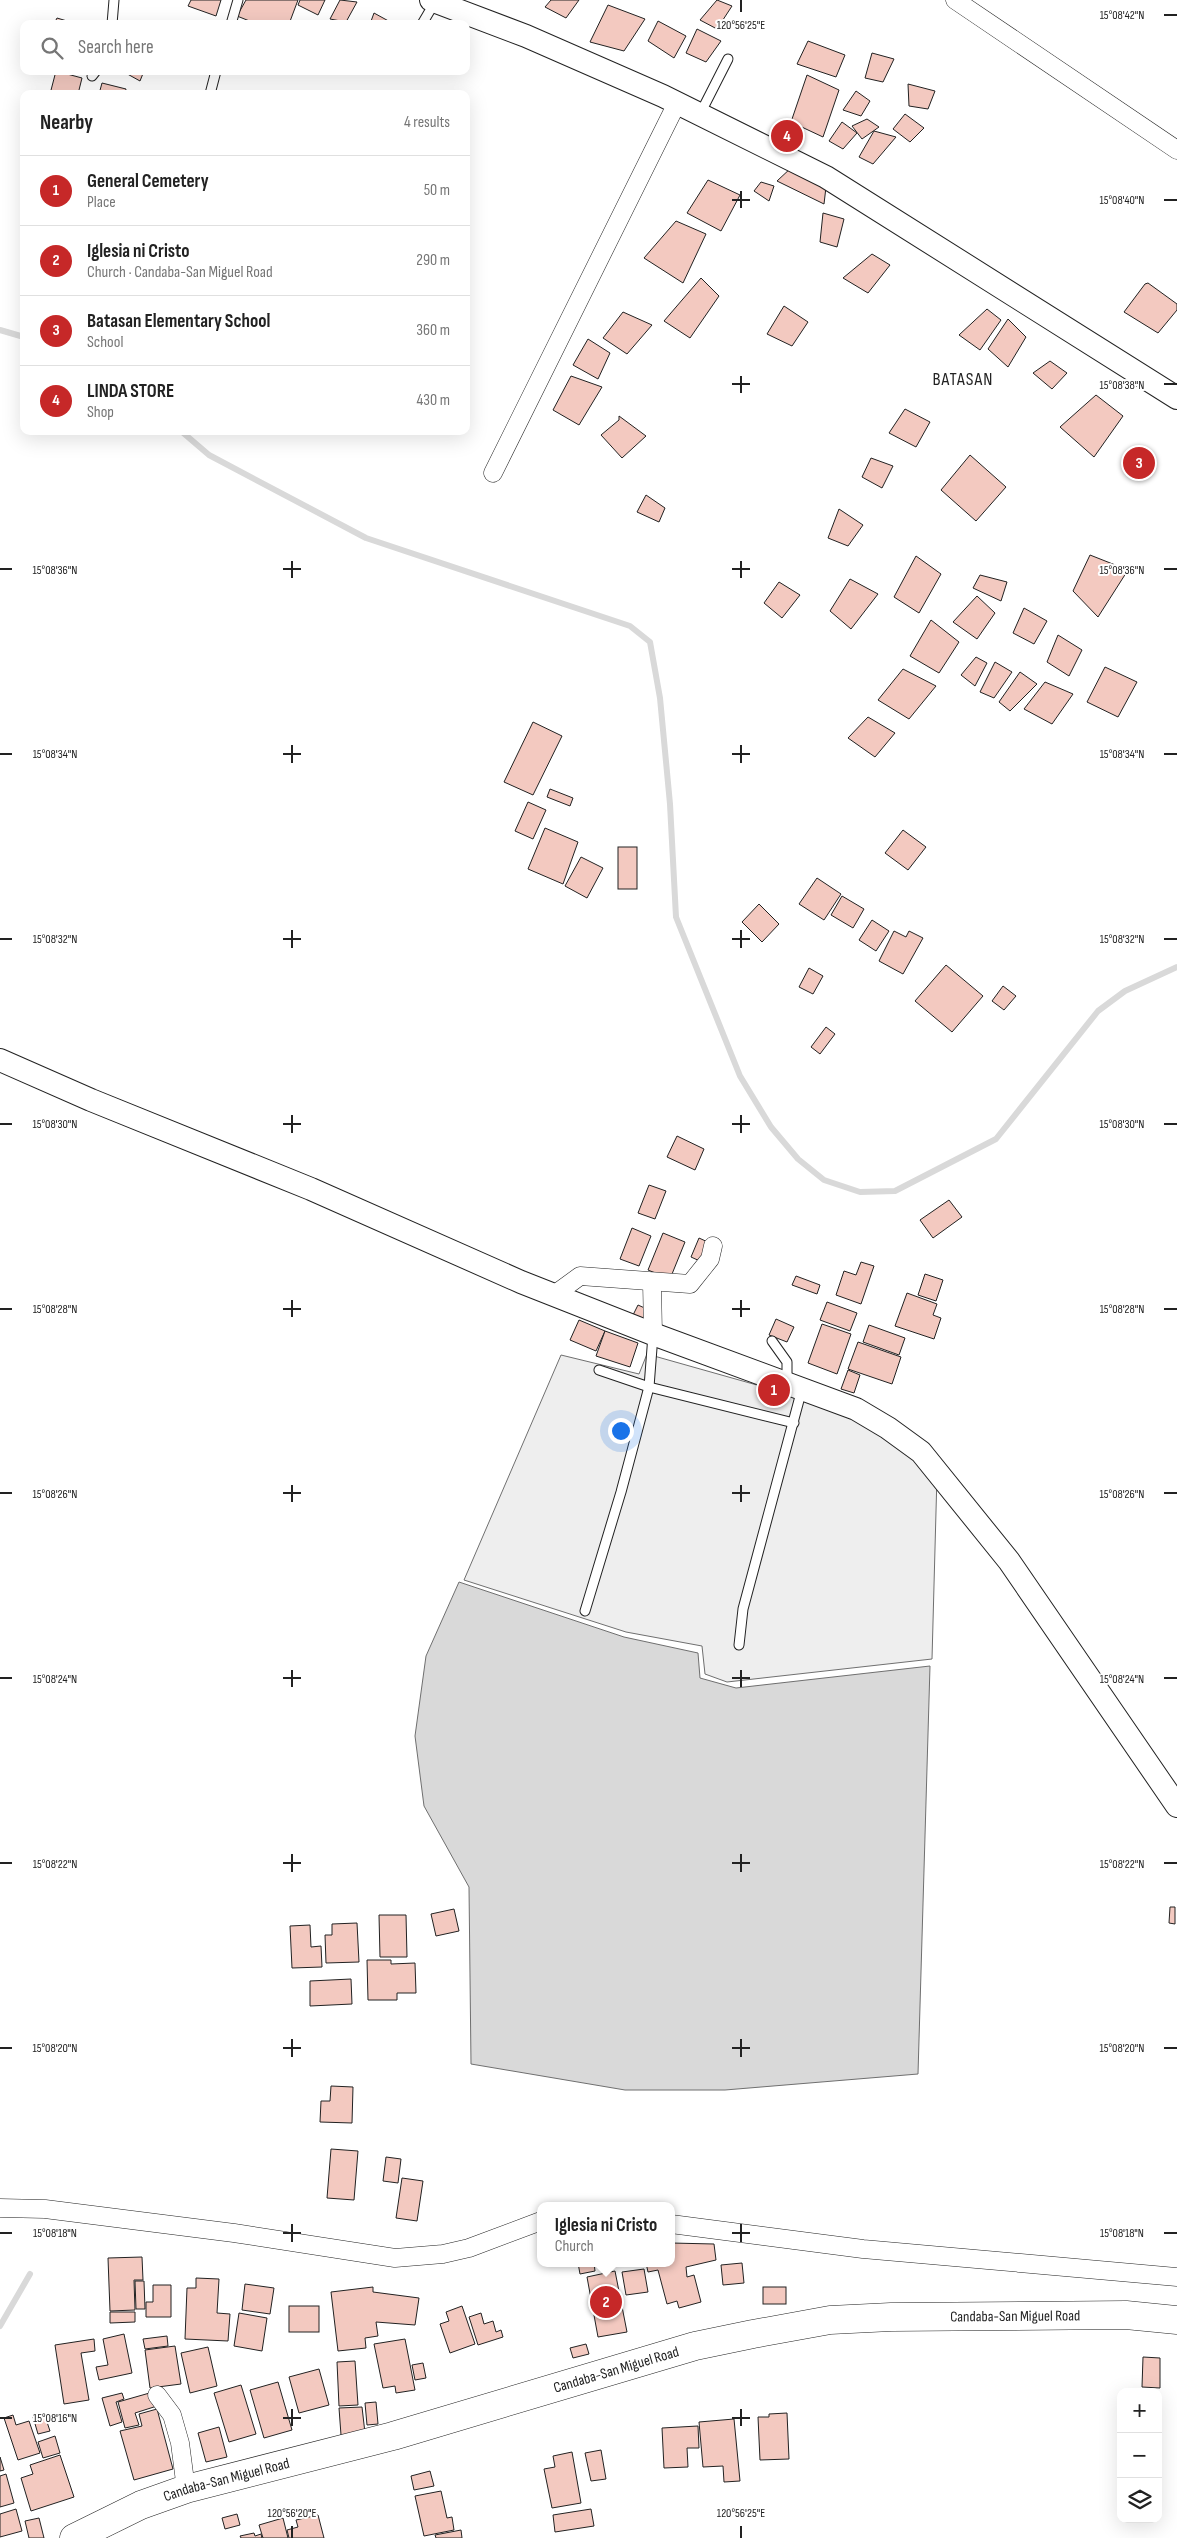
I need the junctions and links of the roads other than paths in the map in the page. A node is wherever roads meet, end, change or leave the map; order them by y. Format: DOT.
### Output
graph roads {
  1 [pos="114,0"];
  2 [pos="238,0"];
  3 [pos="955,0"];
  4 [pos="433,1"];
  5 [pos="112,20"];
  6 [pos="232,20"];
  7 [pos="424,20"];
  8 [pos="728,59"];
  9 [pos="215,75"];
  10 [pos="211,90"];
  11 [pos="677,103"];
  12 [pos="700,114"];
  13 [pos="1177,150"];
  14 [pos="1177,398"];
  15 [pos="493,473"];
  16 [pos="0,1060"];
  17 [pos="714,1246"];
  18 [pos="652,1282"];
  19 [pos="554,1295"];
  20 [pos="653,1334"];
  21 [pos="772,1341"];
  22 [pos="599,1370"];
  23 [pos="795,1386"];
  24 [pos="648,1387"];
  25 [pos="794,1423"];
  26 [pos="585,1611"];
  27 [pos="739,1645"];
  28 [pos="1177,1806"];
  29 [pos="0,2208"];
  30 [pos="537,2222"];
  31 [pos="675,2225"];
  32 [pos="1177,2278"];
  33 [pos="1177,2320"];
  34 [pos="157,2395"];
  35 [pos="186,2489"];
  36 [pos="74,2538"];
  1 -- 5 [label="lane"];
  2 -- 6 [label="lane"];
  3 -- 13 [label="street"];
  4 -- 7 [label="lane"];
  4 -- 11 [label="street"];
  8 -- 12 [label="lane"];
  9 -- 10 [label="lane"];
  11 -- 12 [label="street"];
  11 -- 15 [label="street"];
  12 -- 14 [label="street"];
  16 -- 19 [label="street"];
  17 -- 18 [label="street"];
  18 -- 19 [label="street"];
  18 -- 20 [label="street"];
  19 -- 20 [label="street"];
  20 -- 23 [label="street"];
  20 -- 24 [label="lane"];
  21 -- 23 [label="lane"];
  22 -- 24 [label="lane"];
  23 -- 25 [label="lane"];
  23 -- 28 [label="street"];
  24 -- 25 [label="lane"];
  24 -- 26 [label="lane"];
  25 -- 27 [label="lane"];
  29 -- 30 [label="street"];
  31 -- 32 [label="street"];
  33 -- 35 [label="main road, Candaba-San Miguel Road"];
  34 -- 35 [label="street"];
  35 -- 36 [label="main road, Candaba-San Miguel Road"];
}
